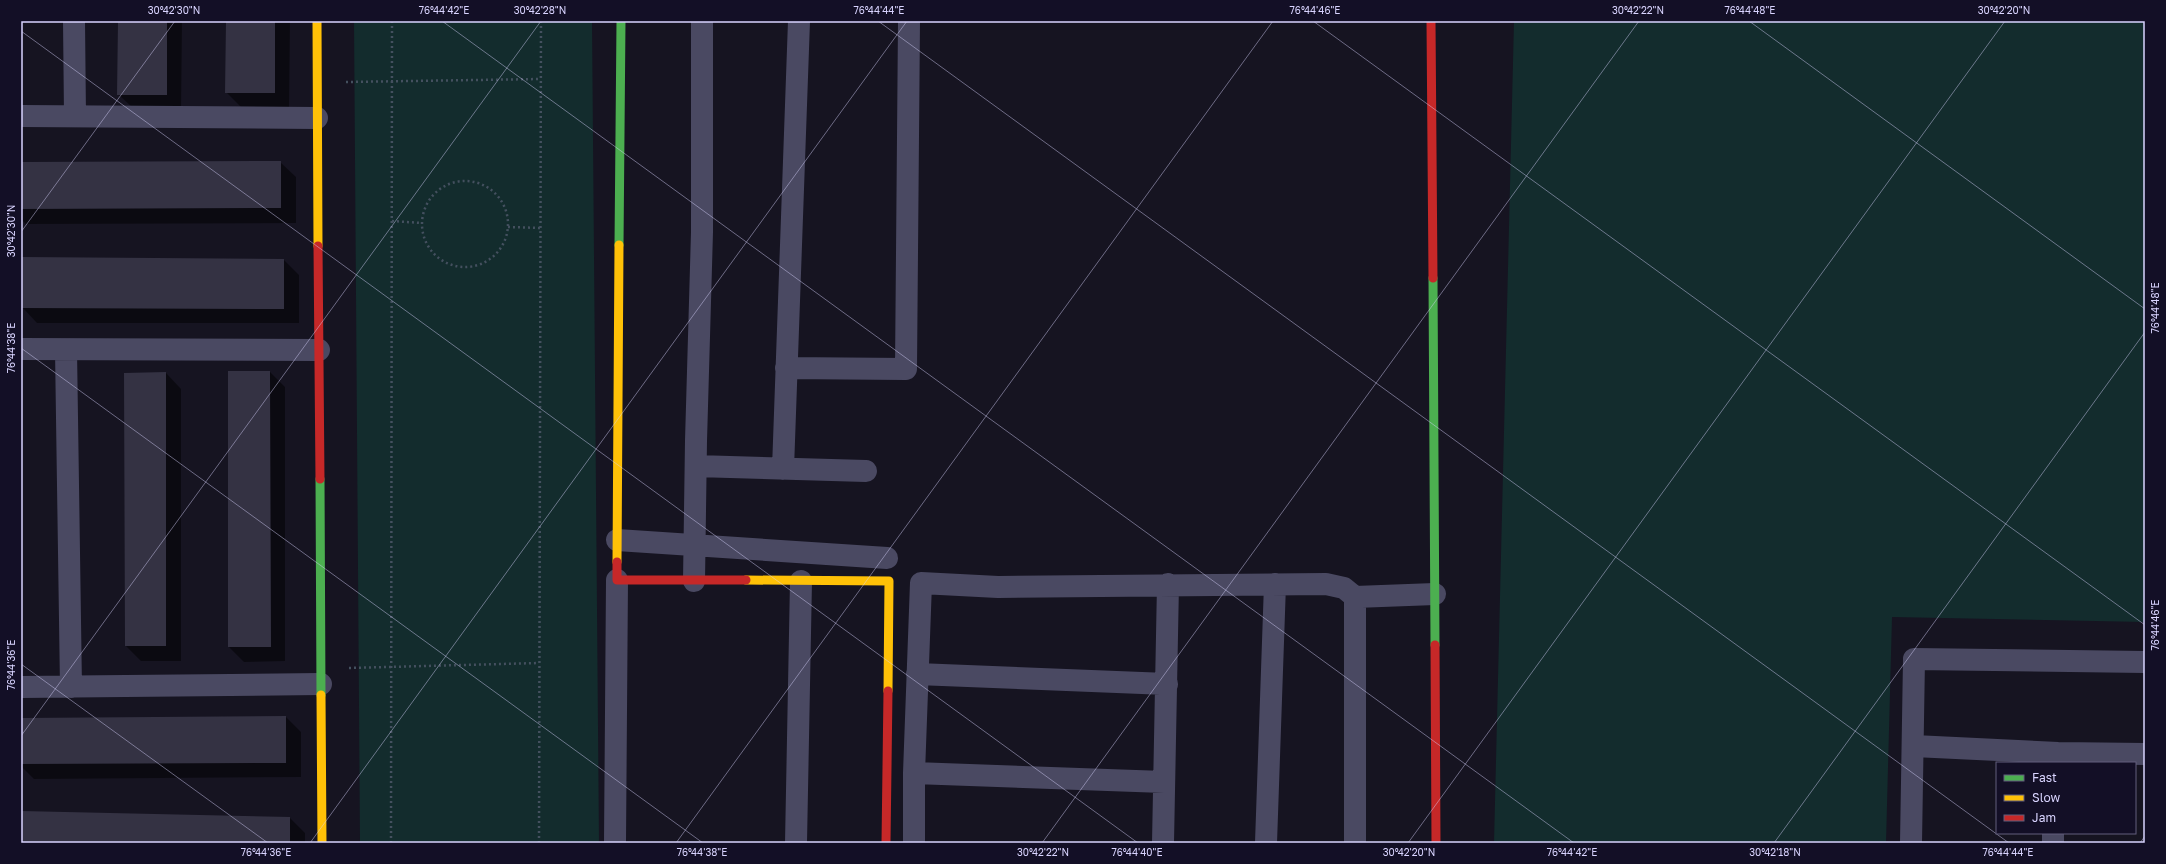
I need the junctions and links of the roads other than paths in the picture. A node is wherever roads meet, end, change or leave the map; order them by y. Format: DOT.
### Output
graph roads {
  1 [pos="74,21"];
  2 [pos="317,21"];
  3 [pos="621,21"];
  4 [pos="702,21"];
  5 [pos="799,21"];
  6 [pos="909,21"];
  7 [pos="1431,21"];
  8 [pos="21,116"];
  9 [pos="74,116"];
  10 [pos="317,118"];
  11 [pos="21,349"];
  12 [pos="66,350"];
  13 [pos="319,350"];
  14 [pos="786,368"];
  15 [pos="696,466"];
  16 [pos="783,469"];
  17 [pos="866,471"];
  18 [pos="617,540"];
  19 [pos="695,545"];
  20 [pos="887,558"];
  21 [pos="617,580"];
  22 [pos="694,581"];
  23 [pos="801,581"];
  24 [pos="1168,584"];
  25 [pos="1275,584"];
  26 [pos="1434,594"];
  27 [pos="1355,597"];
  28 [pos="2145,662"];
  29 [pos="917,674"];
  30 [pos="321,677"];
  31 [pos="1167,684"];
  32 [pos="21,687"];
  33 [pos="71,687"];
  34 [pos="1914,746"];
  35 [pos="2145,754"];
  36 [pos="2058,758"];
  37 [pos="914,774"];
  38 [pos="1164,782"];
  39 [pos="322,843"];
  40 [pos="615,843"];
  41 [pos="796,843"];
  42 [pos="886,843"];
  43 [pos="914,843"];
  44 [pos="1163,843"];
  45 [pos="1266,843"];
  46 [pos="1355,843"];
  47 [pos="1436,843"];
  48 [pos="1911,843"];
  1 -- 9 [label="street"];
  2 -- 10 [label="street"];
  3 -- 18 [label="street"];
  4 -- 15 [label="street"];
  5 -- 14 [label="street"];
  6 -- 14 [label="street"];
  7 -- 26 [label="street"];
  8 -- 9 [label="street"];
  9 -- 10 [label="street"];
  10 -- 13 [label="street"];
  11 -- 12 [label="street"];
  12 -- 13 [label="street"];
  12 -- 33 [label="street"];
  13 -- 30 [label="street"];
  14 -- 16 [label="street"];
  15 -- 16 [label="street"];
  15 -- 19 [label="street"];
  16 -- 17 [label="street"];
  18 -- 19 [label="street"];
  18 -- 21 [label="street"];
  19 -- 20 [label="street"];
  19 -- 22 [label="street"];
  21 -- 22 [label="street"];
  21 -- 40 [label="street"];
  22 -- 23 [label="street"];
  23 -- 41 [label="street"];
  23 -- 42 [label="street"];
  24 -- 25 [label="street"];
  24 -- 29 [label="street"];
  24 -- 31 [label="street"];
  25 -- 27 [label="street"];
  25 -- 45 [label="street"];
  26 -- 27 [label="street"];
  26 -- 47 [label="street"];
  27 -- 46 [label="street"];
  28 -- 34 [label="street"];
  29 -- 31 [label="street"];
  29 -- 37 [label="street"];
  30 -- 33 [label="street"];
  30 -- 39 [label="street"];
  31 -- 38 [label="street"];
  32 -- 33 [label="street"];
  34 -- 36 [label="street"];
  34 -- 48 [label="street"];
  35 -- 36 [label="street"];
  37 -- 38 [label="street"];
  37 -- 43 [label="street"];
  38 -- 44 [label="street"];
}
